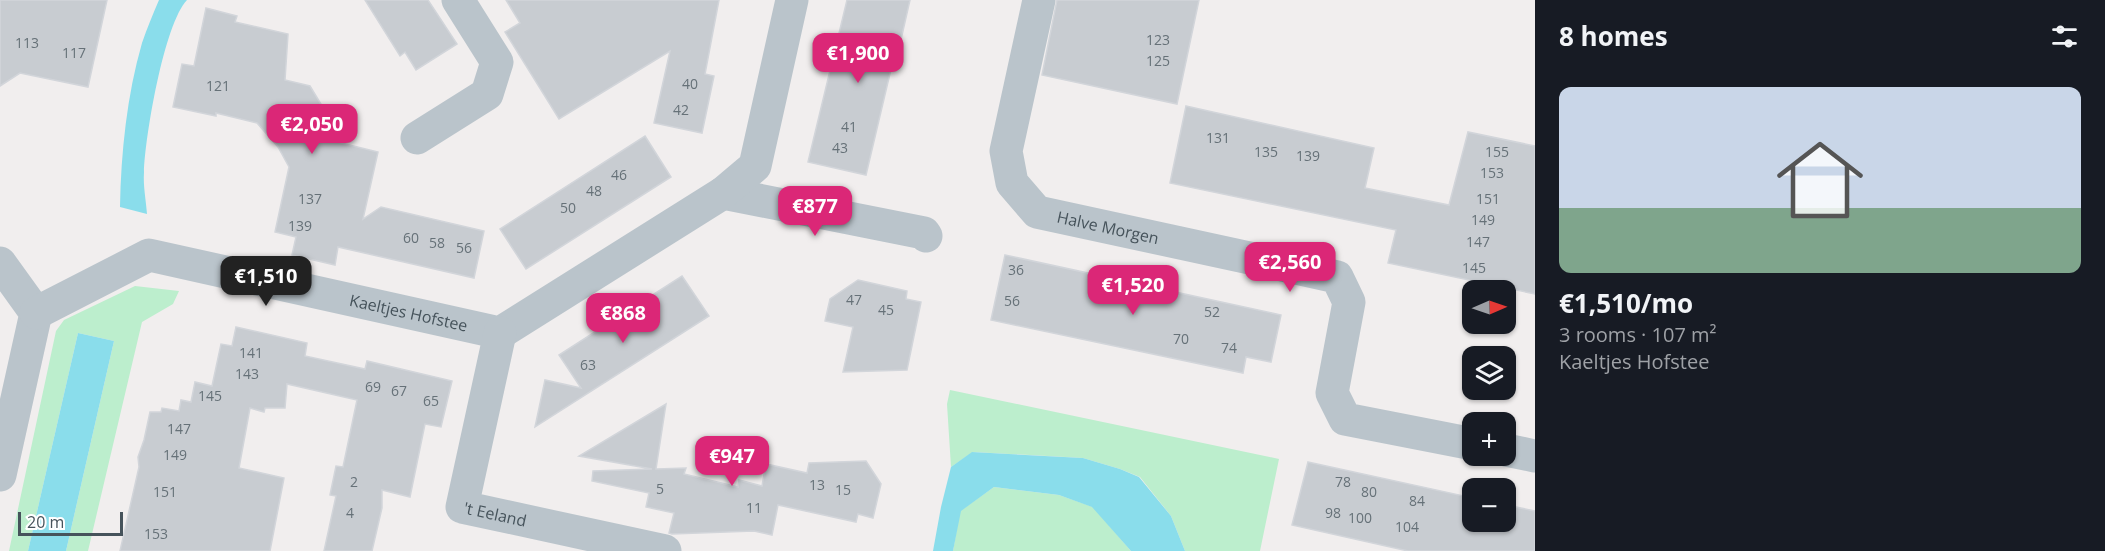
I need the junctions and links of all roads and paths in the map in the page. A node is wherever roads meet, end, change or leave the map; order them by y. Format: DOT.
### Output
graph roads {
  1 [pos="458,0"];
  2 [pos="792,0"];
  3 [pos="1039,0"];
  4 [pos="417,138"];
  5 [pos="723,193"];
  6 [pos="926,236"];
  7 [pos="0,263"];
  8 [pos="36,313"];
  9 [pos="500,333"];
  10 [pos="1462,442"];
  11 [pos="1516,452"];
  12 [pos="1535,456"];
  13 [pos="0,475"];
  14 [pos="665,551"];
  1 -- 4 [label="street"];
  2 -- 5 [label="street"];
  3 -- 10 [label="street, Halve Morgen"];
  5 -- 6 [label="street"];
  5 -- 9 [label="street"];
  7 -- 8 [label="street"];
  8 -- 9 [label="street, Kaeltjes Hofstee"];
  8 -- 13 [label="street"];
  9 -- 14 [label="street, 't Eeland"];
  11 -- 12 [label="street"];
}
